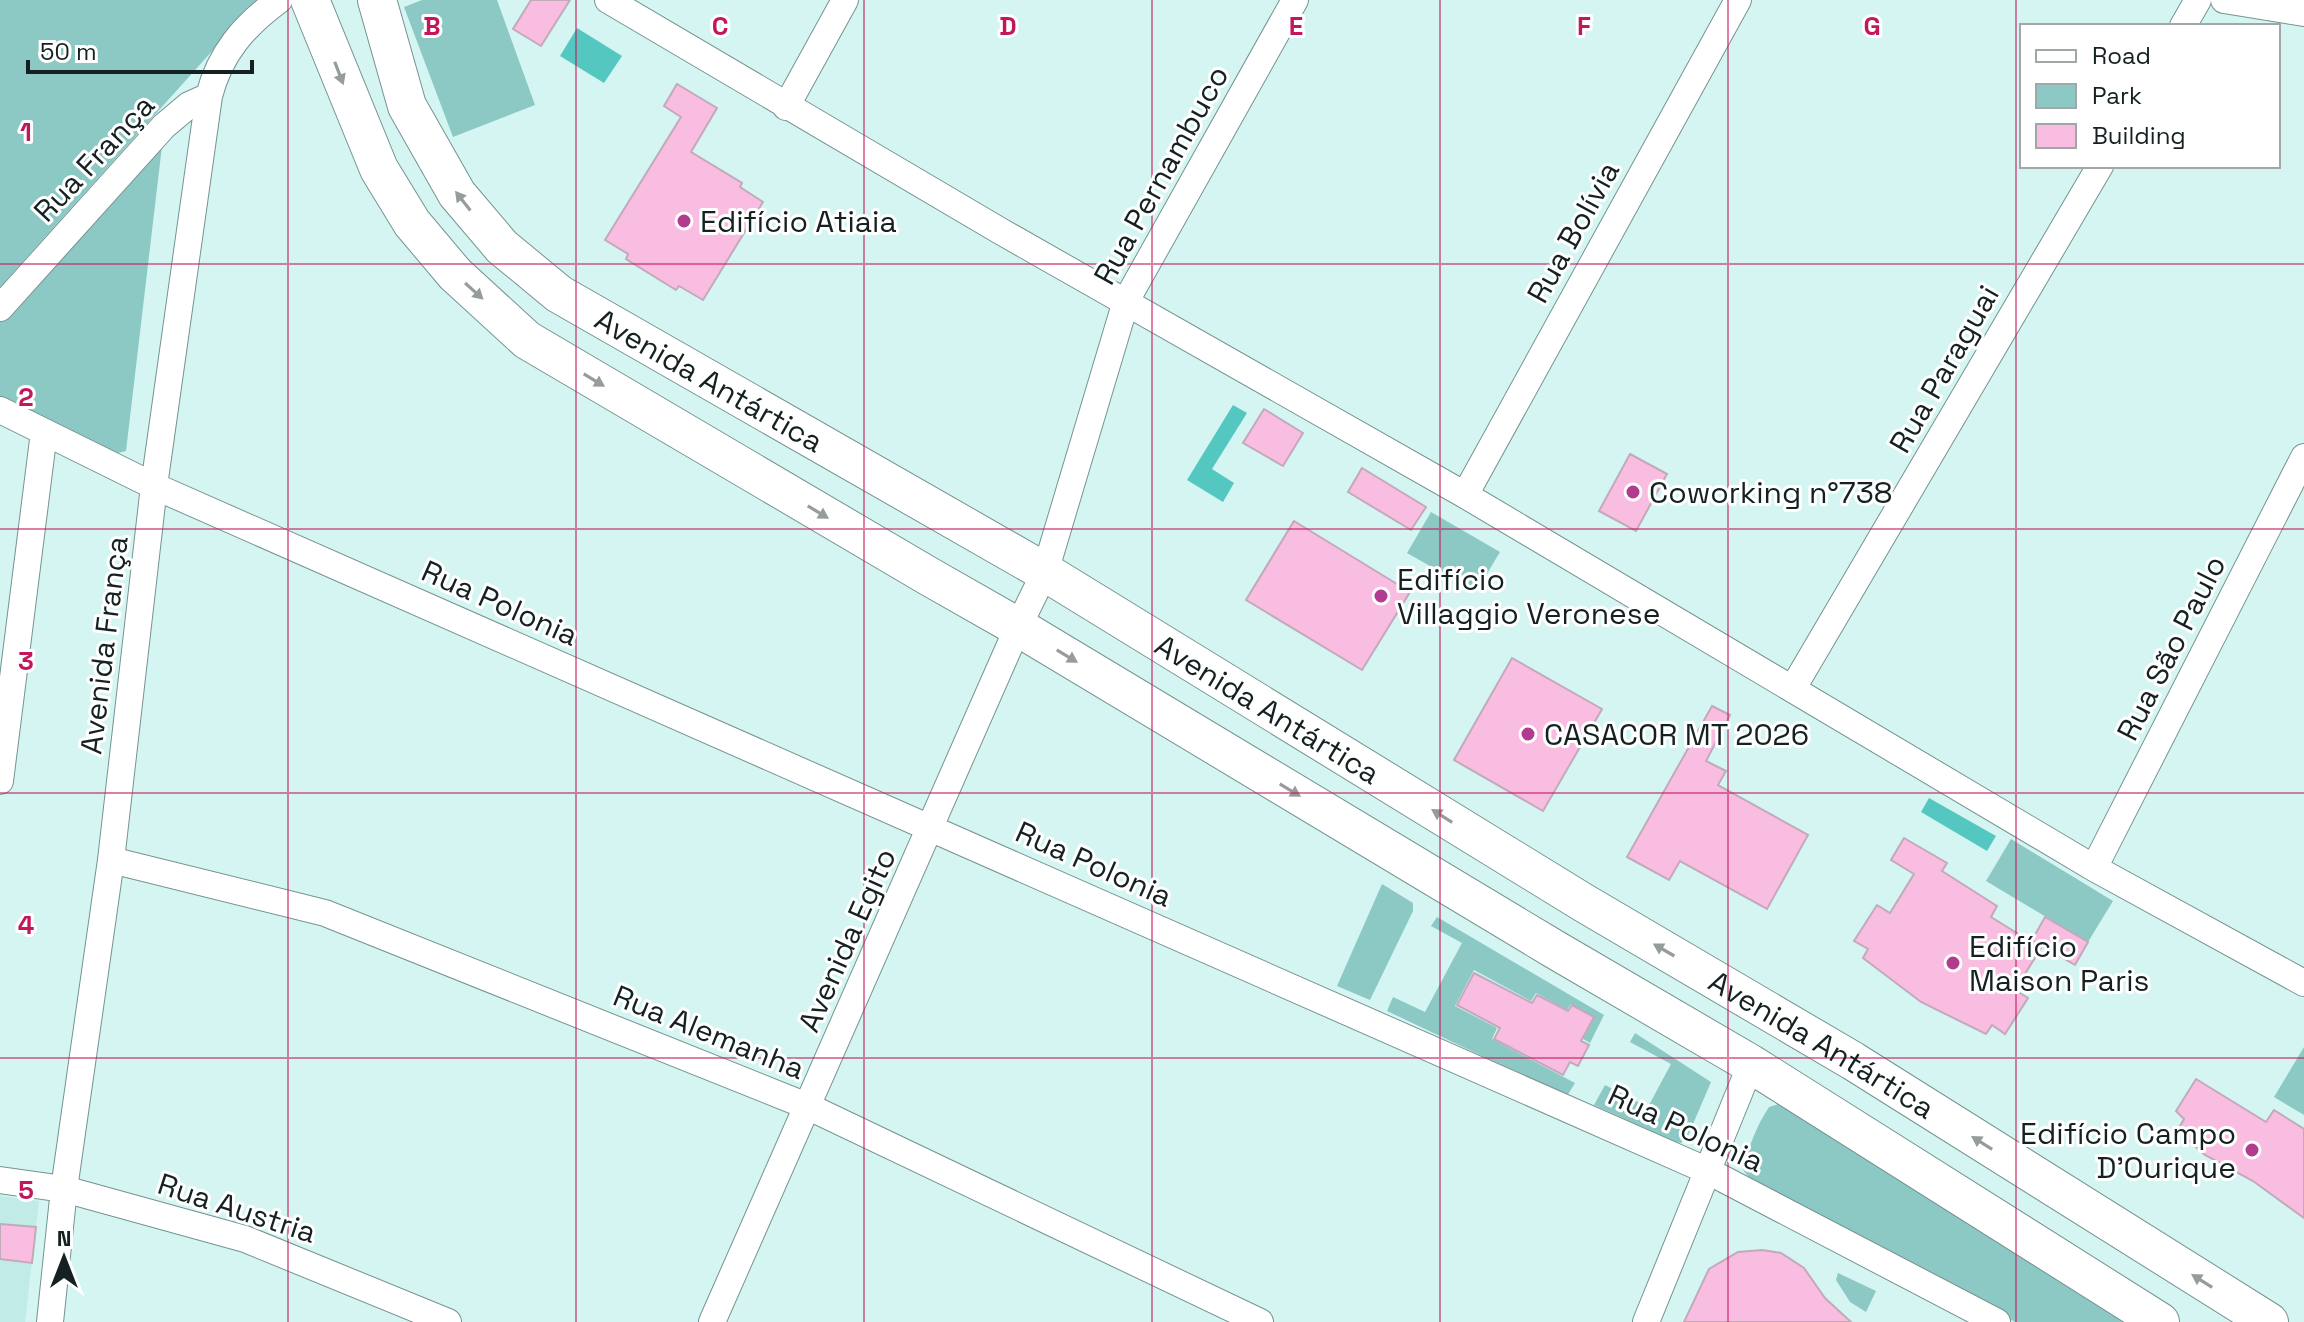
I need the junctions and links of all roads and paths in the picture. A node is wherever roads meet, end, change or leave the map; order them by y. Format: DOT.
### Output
graph roads {
  1 [pos="279,0"];
  2 [pos="310,0"];
  3 [pos="377,0"];
  4 [pos="608,0"];
  5 [pos="845,0"];
  6 [pos="1295,0"];
  7 [pos="1738,0"];
  8 [pos="2198,0"];
  9 [pos="2224,0"];
  10 [pos="2304,13"];
  11 [pos="2184,24"];
  12 [pos="209,96"];
  13 [pos="786,107"];
  14 [pos="2099,168"];
  15 [pos="1126,301"];
  16 [pos="0,308"];
  17 [pos="0,410"];
  18 [pos="44,432"];
  19 [pos="2304,457"];
  20 [pos="154,486"];
  21 [pos="1465,495"];
  22 [pos="1045,572"];
  23 [pos="1018,627"];
  24 [pos="1793,688"];
  25 [pos="0,781"];
  26 [pos="932,827"];
  27 [pos="111,860"];
  28 [pos="2094,868"];
  29 [pos="1584,903"];
  30 [pos="1554,949"];
  31 [pos="2304,983"];
  32 [pos="1751,1064"];
  33 [pos="807,1106"];
  34 [pos="1708,1171"];
  35 [pos="0,1180"];
  36 [pos="64,1189"];
  37 [pos="50,1322"];
  38 [pos="448,1322"];
  39 [pos="712,1322"];
  40 [pos="1260,1322"];
  41 [pos="1646,1322"];
  42 [pos="1997,1322"];
  43 [pos="2160,1322"];
  44 [pos="2269,1322"];
  1 -- 12 [label="street, Avenida França"];
  2 -- 23 [label="main road, Avenida Antártica, one-way"];
  22 -- 3 [label="main road, Avenida Antártica, one-way"];
  4 -- 13 [label="street"];
  5 -- 13 [label="street"];
  6 -- 15 [label="street, Rua Pernambuco"];
  7 -- 21 [label="street, Rua Bolívia"];
  8 -- 11 [label="street"];
  9 -- 10 [label="street"];
  12 -- 16 [label="street, Rua França"];
  12 -- 20 [label="street, Avenida França"];
  13 -- 15 [label="street"];
  14 -- 24 [label="street, Rua Paraguai"];
  15 -- 21 [label="street"];
  15 -- 22 [label="street, Rua Pernambuco"];
  17 -- 18 [label="street"];
  18 -- 20 [label="street"];
  18 -- 25 [label="street"];
  19 -- 28 [label="street, Rua São Paulo"];
  20 -- 26 [label="street, Rua Polonia"];
  20 -- 27 [label="street, Avenida França"];
  21 -- 24 [label="street"];
  22 -- 23 [label="street, Rua Pernambuco"];
  29 -- 22 [label="main road, Avenida Antártica, one-way"];
  23 -- 26 [label="street, Avenida Egito"];
  23 -- 30 [label="main road, Avenida Antártica, one-way"];
  24 -- 28 [label="street"];
  26 -- 33 [label="street, Avenida Egito"];
  26 -- 34 [label="street, Rua Polonia"];
  27 -- 33 [label="street, Rua Alemanha"];
  27 -- 36 [label="street, Avenida França"];
  28 -- 31 [label="street"];
  29 -- 30 [label="main road"];
  44 -- 29 [label="main road, Avenida Antártica, one-way"];
  30 -- 32 [label="main road, Avenida Antártica"];
  32 -- 34 [label="street"];
  32 -- 43 [label="main road, Avenida Antártica"];
  33 -- 39 [label="street, Avenida Egito"];
  33 -- 40 [label="street, Rua Alemanha"];
  34 -- 41 [label="street"];
  34 -- 42 [label="street, Rua Polonia"];
  35 -- 36 [label="street, Rua Austria"];
  36 -- 37 [label="street, Avenida França"];
  36 -- 38 [label="street, Rua Austria"];
}
